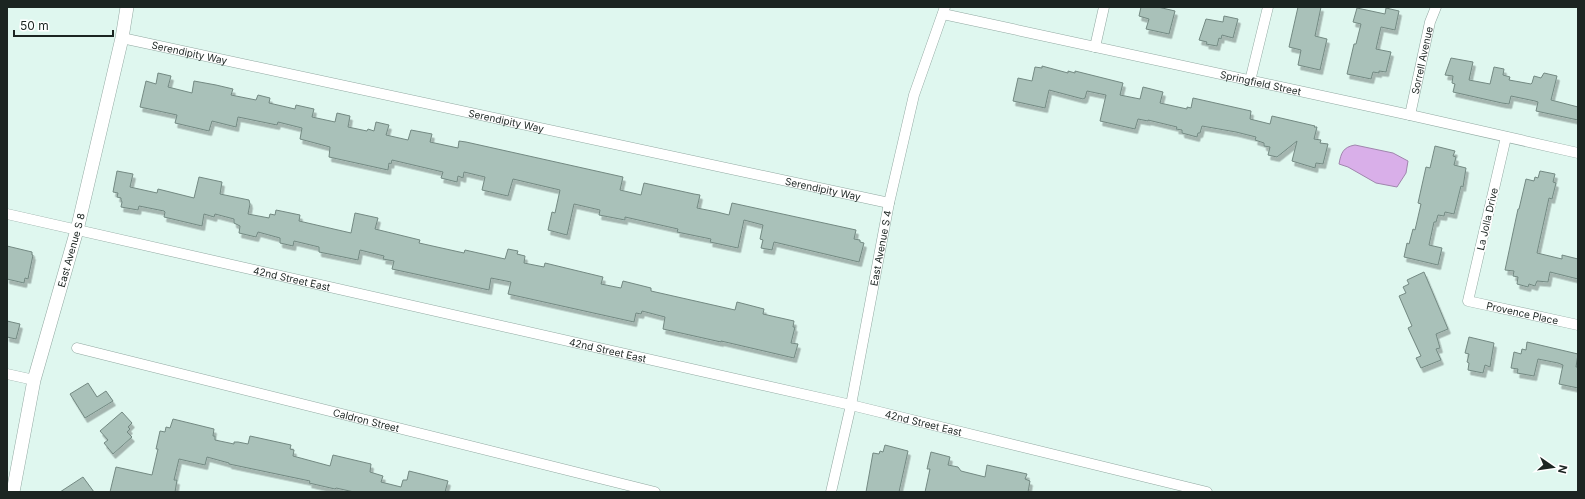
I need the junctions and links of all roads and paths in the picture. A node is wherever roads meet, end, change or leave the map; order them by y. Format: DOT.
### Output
graph roads {
  1 [pos="126,7"];
  2 [pos="1104,7"];
  3 [pos="1268,7"];
  4 [pos="1436,7"];
  5 [pos="944,11"];
  6 [pos="122,38"];
  7 [pos="1095,47"];
  8 [pos="1250,81"];
  9 [pos="1410,115"];
  10 [pos="1506,137"];
  11 [pos="1578,153"];
  12 [pos="889,203"];
  13 [pos="7,214"];
  14 [pos="77,230"];
  15 [pos="1468,301"];
  16 [pos="1578,325"];
  17 [pos="77,348"];
  18 [pos="7,374"];
  19 [pos="34,380"];
  20 [pos="851,405"];
  21 [pos="13,492"];
  22 [pos="655,492"];
  23 [pos="831,492"];
  24 [pos="1207,492"];
  1 -- 6 [label="street, East Avenue S 8"];
  2 -- 7 [label="street"];
  3 -- 8 [label="street"];
  4 -- 9 [label="street, Sorrell Avenue"];
  5 -- 7 [label="street, Springfield Street"];
  5 -- 12 [label="street, East Avenue S 4"];
  6 -- 12 [label="street, Serendipity Way"];
  6 -- 14 [label="street, East Avenue S 8"];
  7 -- 8 [label="street, Springfield Street"];
  8 -- 9 [label="street, Springfield Street"];
  9 -- 10 [label="street, Springfield Street"];
  10 -- 11 [label="street, Springfield Street"];
  10 -- 15 [label="street, La Jolla Drive"];
  12 -- 20 [label="street, East Avenue S 4"];
  13 -- 14 [label="street, 42nd Street East"];
  14 -- 19 [label="street, East Avenue S 8"];
  14 -- 20 [label="street, 42nd Street East"];
  15 -- 16 [label="street, Provence Place"];
  17 -- 22 [label="street, Caldron Street"];
  18 -- 19 [label="street"];
  19 -- 21 [label="street, East Avenue S 8"];
  20 -- 23 [label="street, East Avenue S 4"];
  20 -- 24 [label="street, 42nd Street East"];
}
